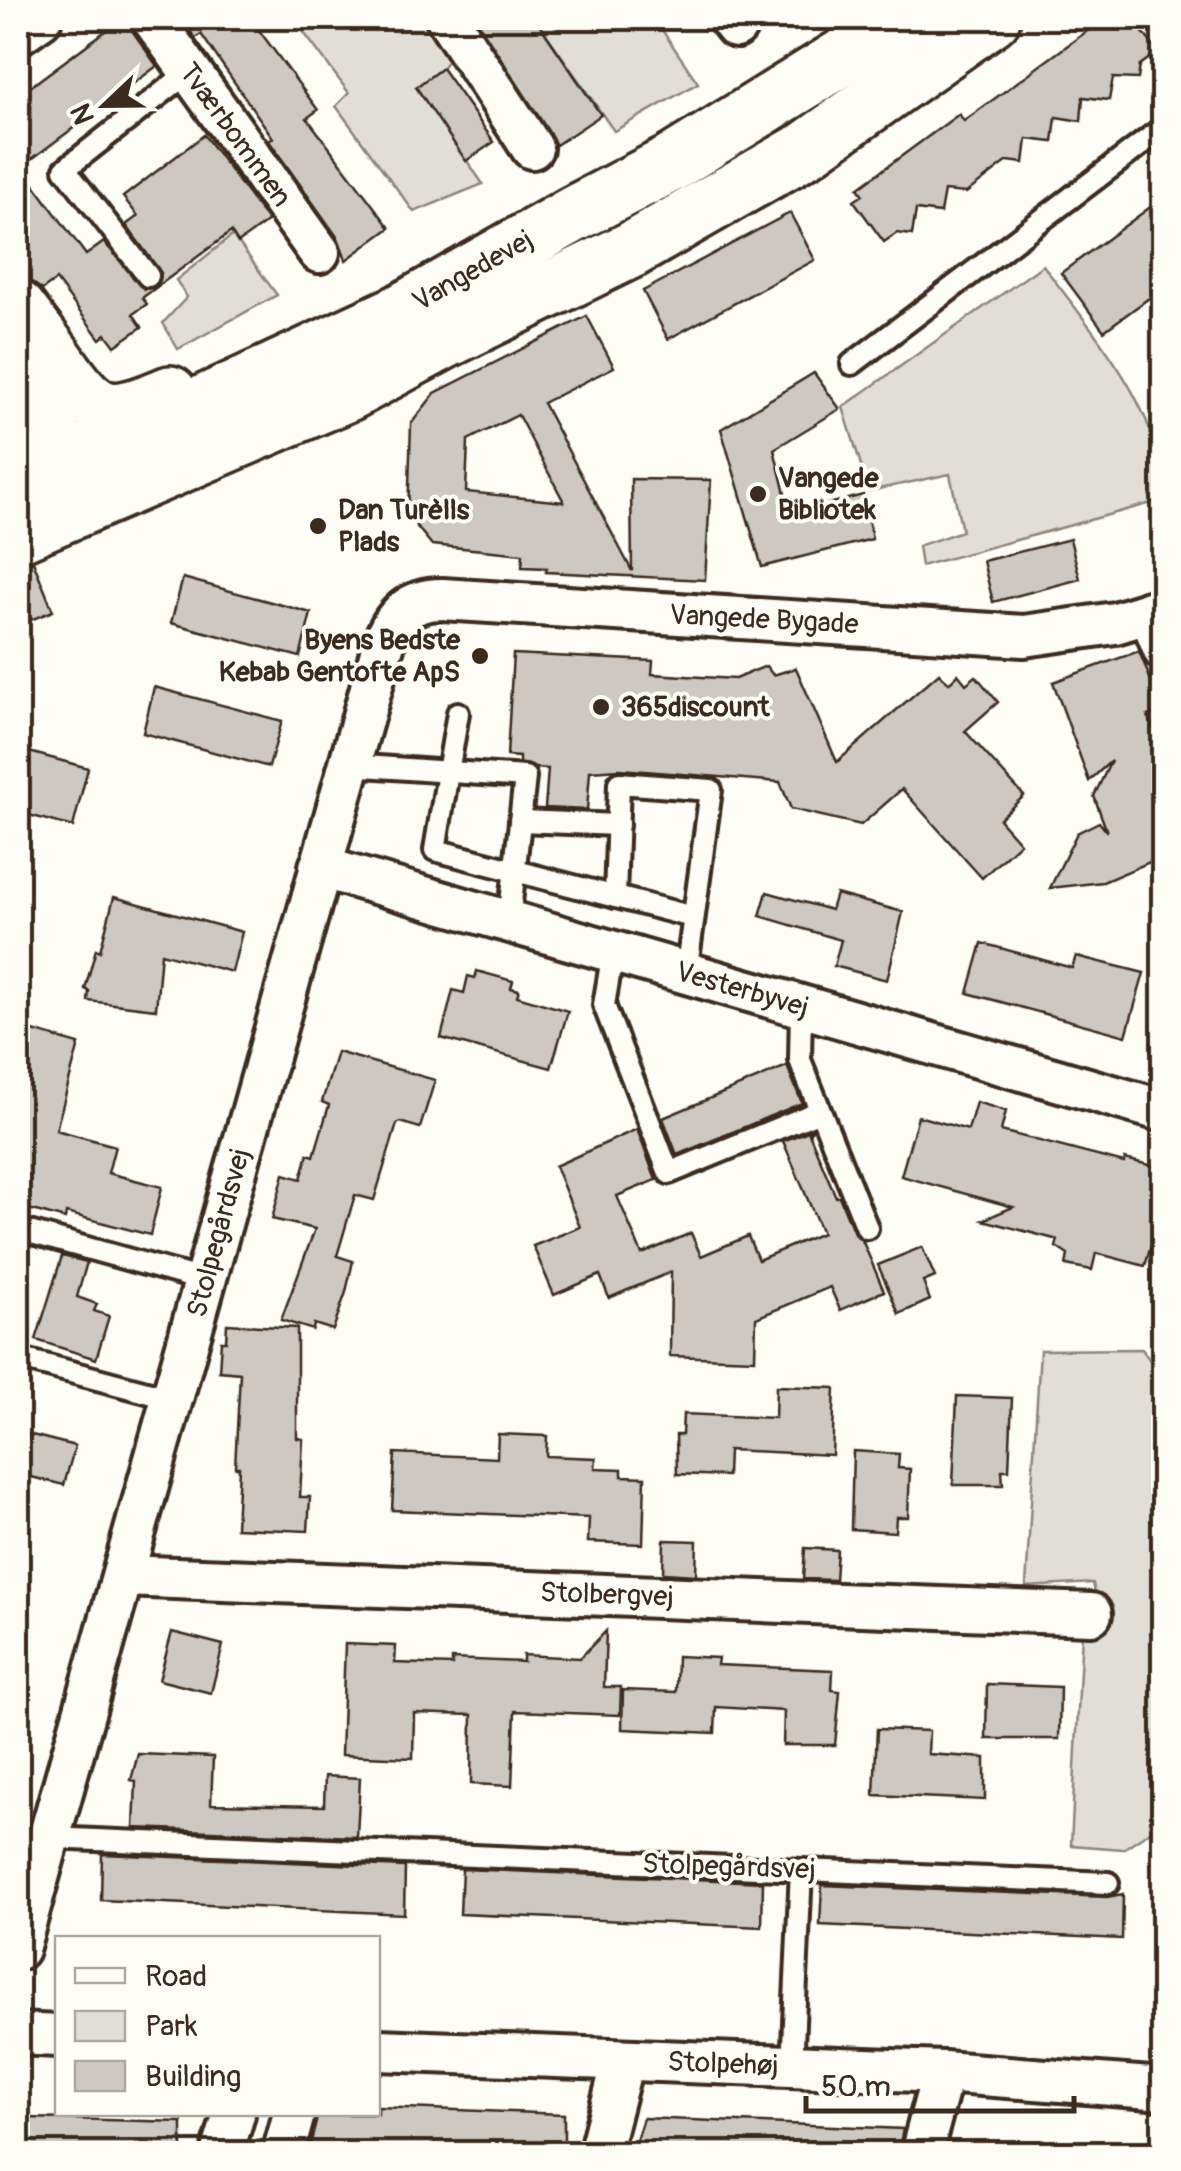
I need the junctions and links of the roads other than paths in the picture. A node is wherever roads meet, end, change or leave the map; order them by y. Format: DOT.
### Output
graph roads {
  1 [pos="41,18"];
  2 [pos="152,18"];
  3 [pos="447,18"];
  4 [pos="906,18"];
  5 [pos="992,18"];
  6 [pos="18,34"];
  7 [pos="190,71"];
  8 [pos="1164,127"];
  9 [pos="532,148"];
  10 [pos="319,252"];
  11 [pos="148,276"];
  12 [pos="18,310"];
  13 [pos="399,313"];
  14 [pos="18,364"];
  15 [pos="852,364"];
  16 [pos="76,389"];
  17 [pos="62,467"];
  18 [pos="135,485"];
  19 [pos="18,512"];
  20 [pos="18,534"];
  21 [pos="1156,610"];
  22 [pos="388,627"];
  23 [pos="1164,650"];
  24 [pos="458,713"];
  25 [pos="349,765"];
  26 [pos="448,770"];
  27 [pos="520,820"];
  28 [pos="618,825"];
  29 [pos="320,868"];
  30 [pos="515,871"];
  31 [pos="615,897"];
  32 [pos="693,917"];
  33 [pos="509,921"];
  34 [pos="613,952"];
  35 [pos="686,974"];
  36 [pos="801,1007"];
  37 [pos="820,1111"];
  38 [pos="1164,1112"];
  39 [pos="867,1228"];
  40 [pos="18,1229"];
  41 [pos="206,1280"];
  42 [pos="18,1358"];
  43 [pos="173,1399"];
  44 [pos="124,1576"];
  45 [pos="1091,1614"];
  46 [pos="50,1838"];
  47 [pos="801,1870"];
  48 [pos="1108,1882"];
  49 [pos="18,1949"];
  50 [pos="18,2034"];
  51 [pos="55,2036"];
  52 [pos="380,2050"];
  53 [pos="624,2061"];
  54 [pos="792,2067"];
  55 [pos="943,2072"];
  56 [pos="1164,2089"];
  57 [pos="233,2116"];
  58 [pos="293,2116"];
  59 [pos="222,2154"];
  60 [pos="282,2154"];
  61 [pos="599,2154"];
  62 [pos="921,2154"];
  1 -- 6 [label="street"];
  2 -- 7 [label="street, Tværbommen"];
  3 -- 9 [label="street"];
  4 -- 13 [label="street, Vangedevej"];
  5 -- 18 [label="street, Vangedevej"];
  7 -- 10 [label="street, Tværbommen"];
  7 -- 11 [label="lane"];
  8 -- 15 [label="lane"];
  12 -- 16 [label="street"];
  13 -- 16 [label="street"];
  13 -- 17 [label="street, Vangedevej"];
  14 -- 17 [label="street"];
  16 -- 17 [label="street"];
  17 -- 18 [label="street"];
  17 -- 19 [label="street, Vangedevej"];
  18 -- 20 [label="street, Vangedevej"];
  21 -- 22 [label="street, Vangede Bygade"];
  21 -- 23 [label="street, Vangede Bygade"];
  22 -- 25 [label="street, Stolpegårdsvej"];
  24 -- 26 [label="lane"];
  25 -- 26 [label="lane"];
  25 -- 29 [label="street, Stolpegårdsvej"];
  26 -- 27 [label="lane"];
  26 -- 30 [label="lane"];
  27 -- 28 [label="lane"];
  27 -- 30 [label="lane"];
  28 -- 31 [label="lane"];
  28 -- 32 [label="lane"];
  29 -- 33 [label="street, Vesterbyvej"];
  29 -- 41 [label="street, Stolpegårdsvej"];
  30 -- 31 [label="lane"];
  30 -- 33 [label="lane"];
  31 -- 32 [label="lane"];
  32 -- 35 [label="lane"];
  33 -- 34 [label="street, Vesterbyvej"];
  34 -- 35 [label="street, Vesterbyvej"];
  34 -- 37 [label="lane"];
  35 -- 36 [label="street, Vesterbyvej"];
  36 -- 37 [label="lane"];
  36 -- 38 [label="street, Vesterbyvej"];
  37 -- 39 [label="lane"];
  40 -- 41 [label="lane"];
  41 -- 43 [label="street, Stolpegårdsvej"];
  42 -- 43 [label="lane"];
  43 -- 44 [label="street, Stolpegårdsvej"];
  44 -- 45 [label="street, Stolbergvej"];
  44 -- 46 [label="street, Stolpegårdsvej"];
  46 -- 47 [label="lane, Stolpegårdsvej"];
  46 -- 49 [label="street, Stolpegårdsvej"];
  47 -- 48 [label="lane, Stolpegårdsvej"];
  47 -- 54 [label="lane"];
  50 -- 51 [label="street"];
  52 -- 53 [label="street, Stolpehøj"];
  53 -- 54 [label="street, Stolpehøj"];
  53 -- 61 [label="street"];
  54 -- 55 [label="street, Stolpehøj"];
  55 -- 56 [label="street, Stolpehøj"];
  55 -- 62 [label="street"];
  57 -- 59 [label="street"];
  58 -- 60 [label="street"];
}
